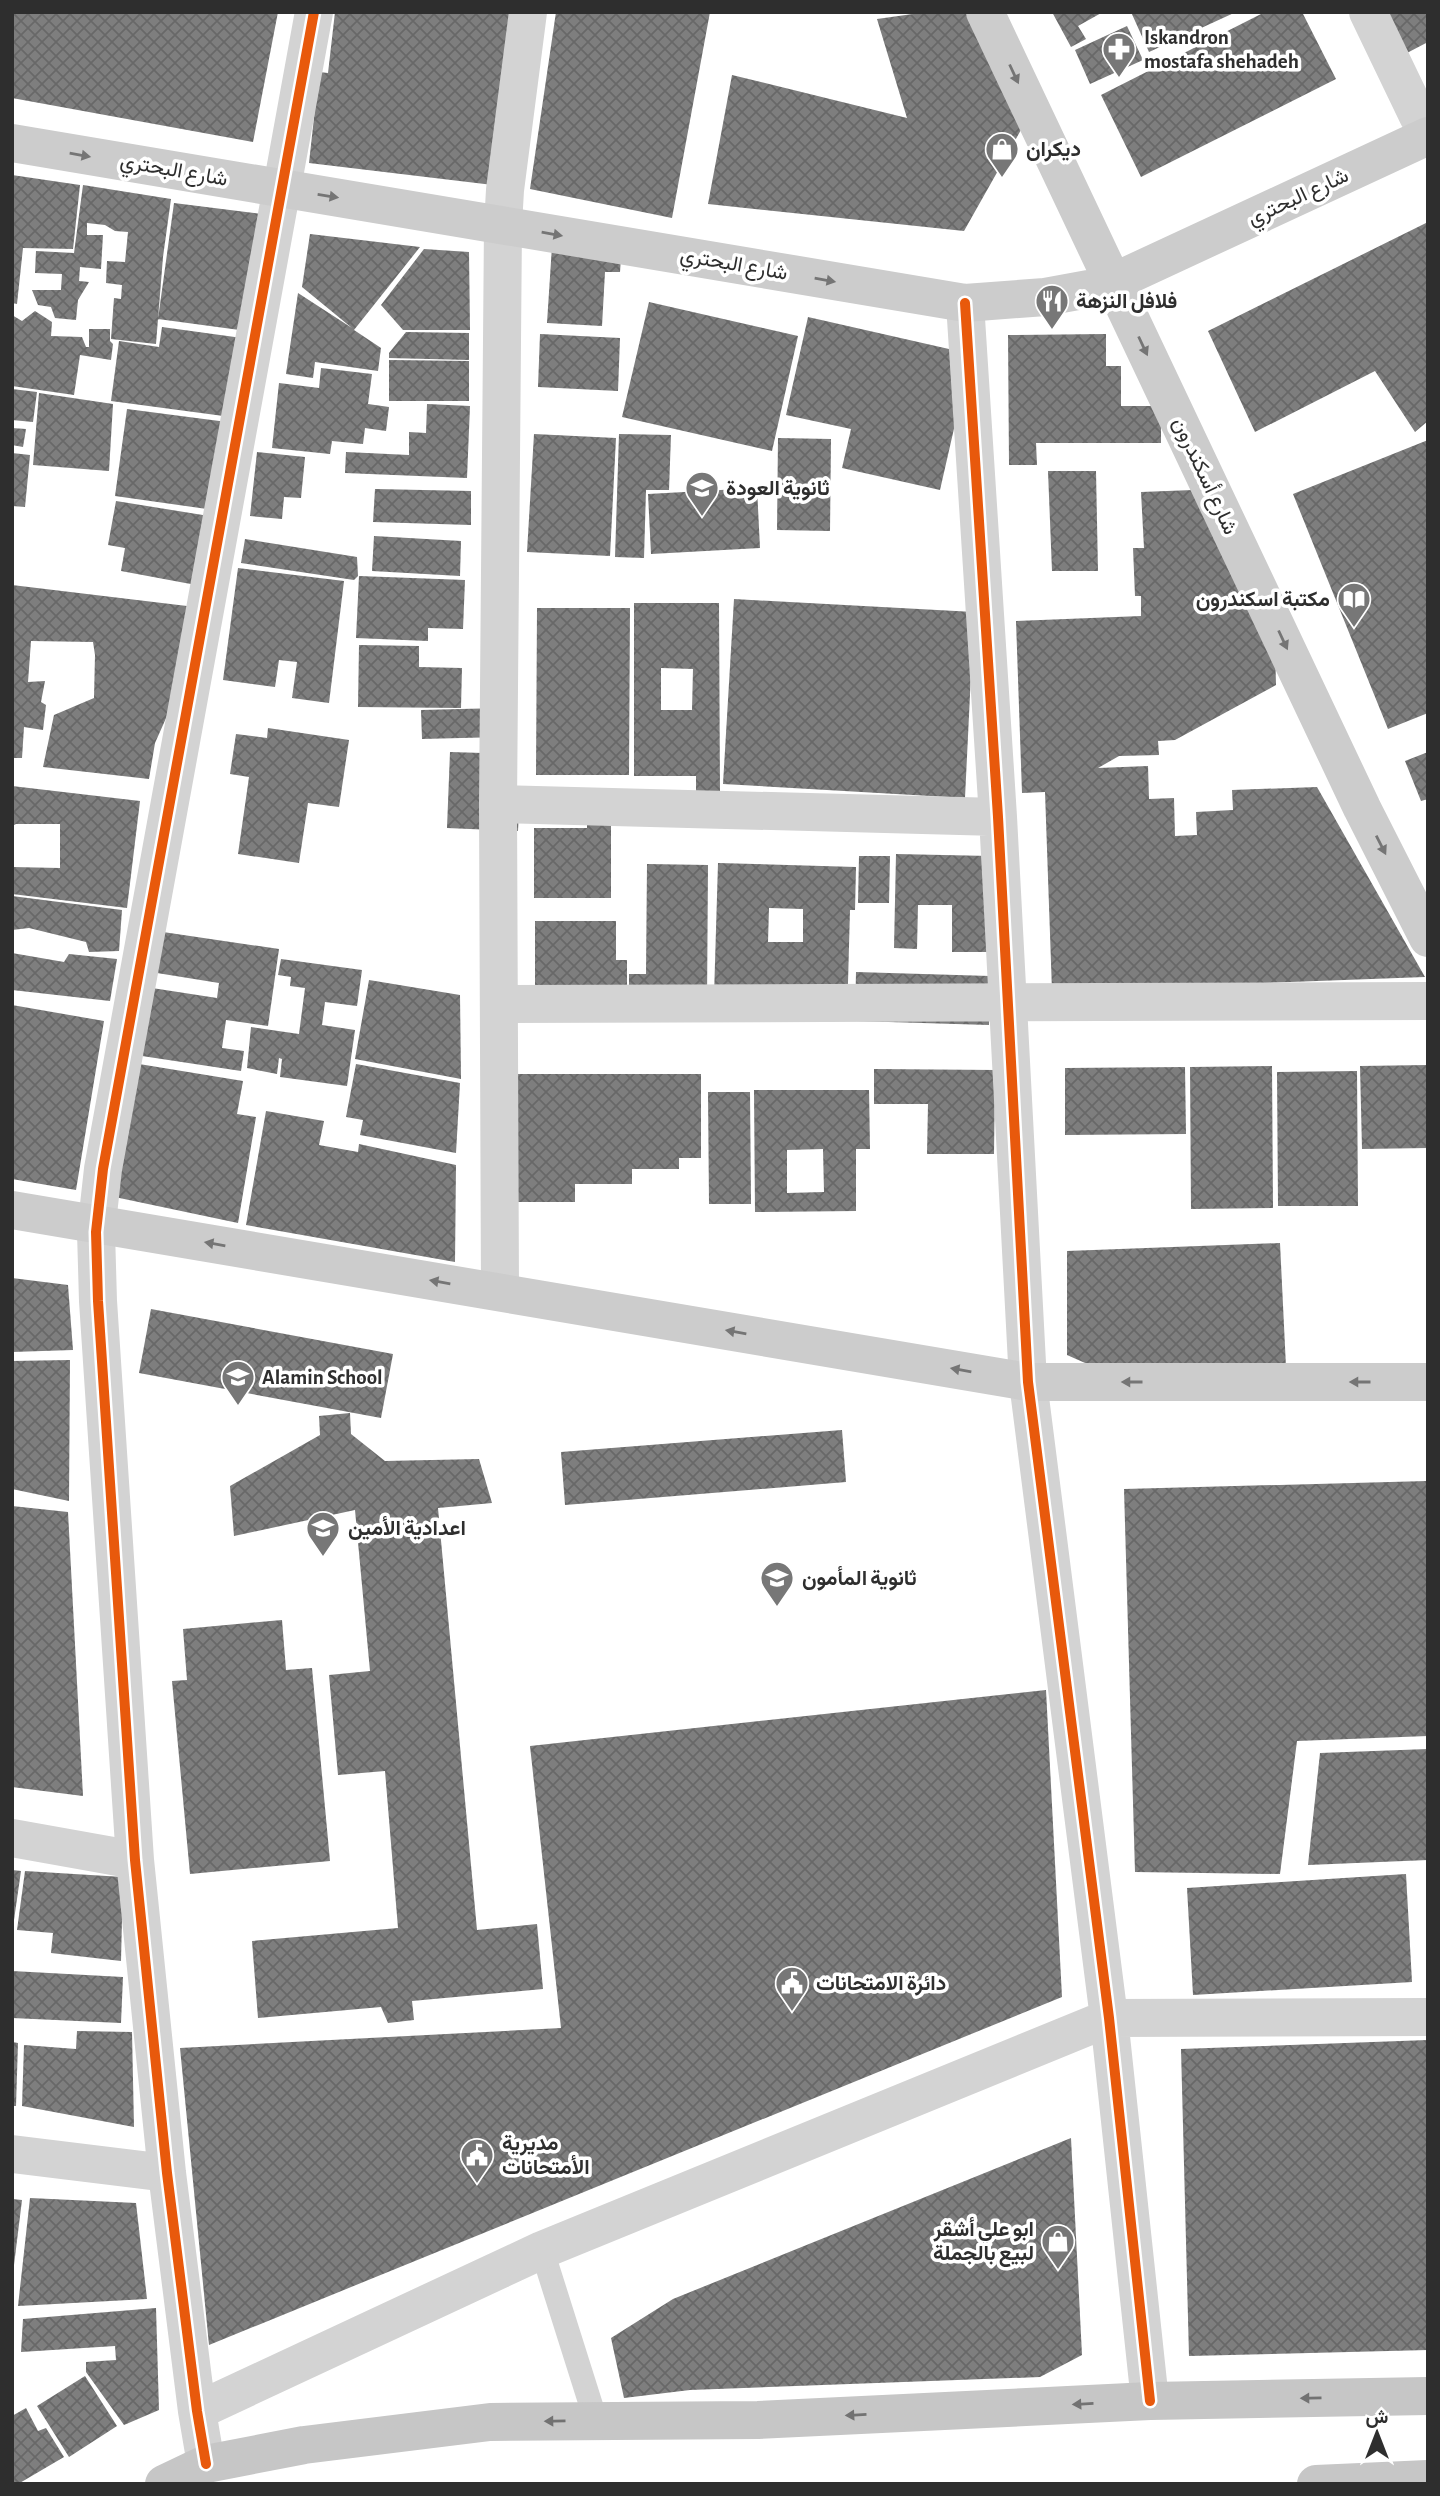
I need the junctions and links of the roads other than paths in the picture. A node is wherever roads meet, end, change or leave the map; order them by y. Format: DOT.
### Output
graph roads {
  1 [pos="528,12"];
  2 [pos="985,12"];
  3 [pos="1368,12"];
  4 [pos="311,14"];
  5 [pos="1428,129"];
  6 [pos="1428,136"];
  7 [pos="12,143"];
  8 [pos="282,188"];
  9 [pos="503,225"];
  10 [pos="1113,282"];
  11 [pos="965,303"];
  12 [pos="498,804"];
  13 [pos="998,817"];
  14 [pos="1428,938"];
  15 [pos="1428,1001"];
  16 [pos="499,1004"];
  17 [pos="1007,1004"];
  18 [pos="12,1210"];
  19 [pos="97,1224"];
  20 [pos="500,1292"];
  21 [pos="1028,1382"];
  22 [pos="1427,1390"];
  23 [pos="12,1838"];
  24 [pos="135,1860"];
  25 [pos="1428,2017"];
  26 [pos="1108,2018"];
  27 [pos="12,2154"];
  28 [pos="167,2173"];
  29 [pos="542,2250"];
  30 [pos="1428,2396"];
  31 [pos="1150,2401"];
  32 [pos="197,2411"];
  33 [pos="596,2421"];
  34 [pos="206,2464"];
  35 [pos="1416,2481"];
  36 [pos="164,2484"];
  37 [pos="1316,2484"];
  1 -- 9 [label="street"];
  2 -- 10 [label="main road, شارع أسكندرون, one-way"];
  3 -- 5 [label="street"];
  4 -- 8 [label="street"];
  6 -- 10 [label="main road, شارع البحتري"];
  7 -- 8 [label="main road, شارع البحتري, one-way"];
  8 -- 9 [label="main road, شارع البحتري, one-way"];
  8 -- 19 [label="street"];
  9 -- 11 [label="main road, شارع البحتري, one-way"];
  9 -- 12 [label="street"];
  10 -- 11 [label="main road, شارع البحتري"];
  10 -- 14 [label="main road, شارع أسكندرون, one-way"];
  11 -- 13 [label="street"];
  12 -- 13 [label="street"];
  12 -- 16 [label="street"];
  13 -- 17 [label="street"];
  15 -- 17 [label="street"];
  16 -- 17 [label="street"];
  16 -- 20 [label="street"];
  17 -- 21 [label="street"];
  18 -- 19 [label="main road"];
  20 -- 19 [label="main road, one-way"];
  19 -- 24 [label="street"];
  21 -- 20 [label="main road, one-way"];
  22 -- 21 [label="main road, one-way"];
  21 -- 26 [label="street"];
  23 -- 24 [label="street"];
  24 -- 28 [label="street"];
  25 -- 26 [label="street"];
  26 -- 29 [label="street"];
  26 -- 31 [label="street"];
  27 -- 28 [label="street"];
  28 -- 32 [label="street"];
  29 -- 32 [label="street"];
  29 -- 33 [label="lane"];
  30 -- 31 [label="main road, one-way"];
  31 -- 33 [label="main road, one-way"];
  32 -- 34 [label="street"];
  33 -- 34 [label="main road, one-way"];
  34 -- 36 [label="main road"];
  35 -- 37 [label="main road"];
}
